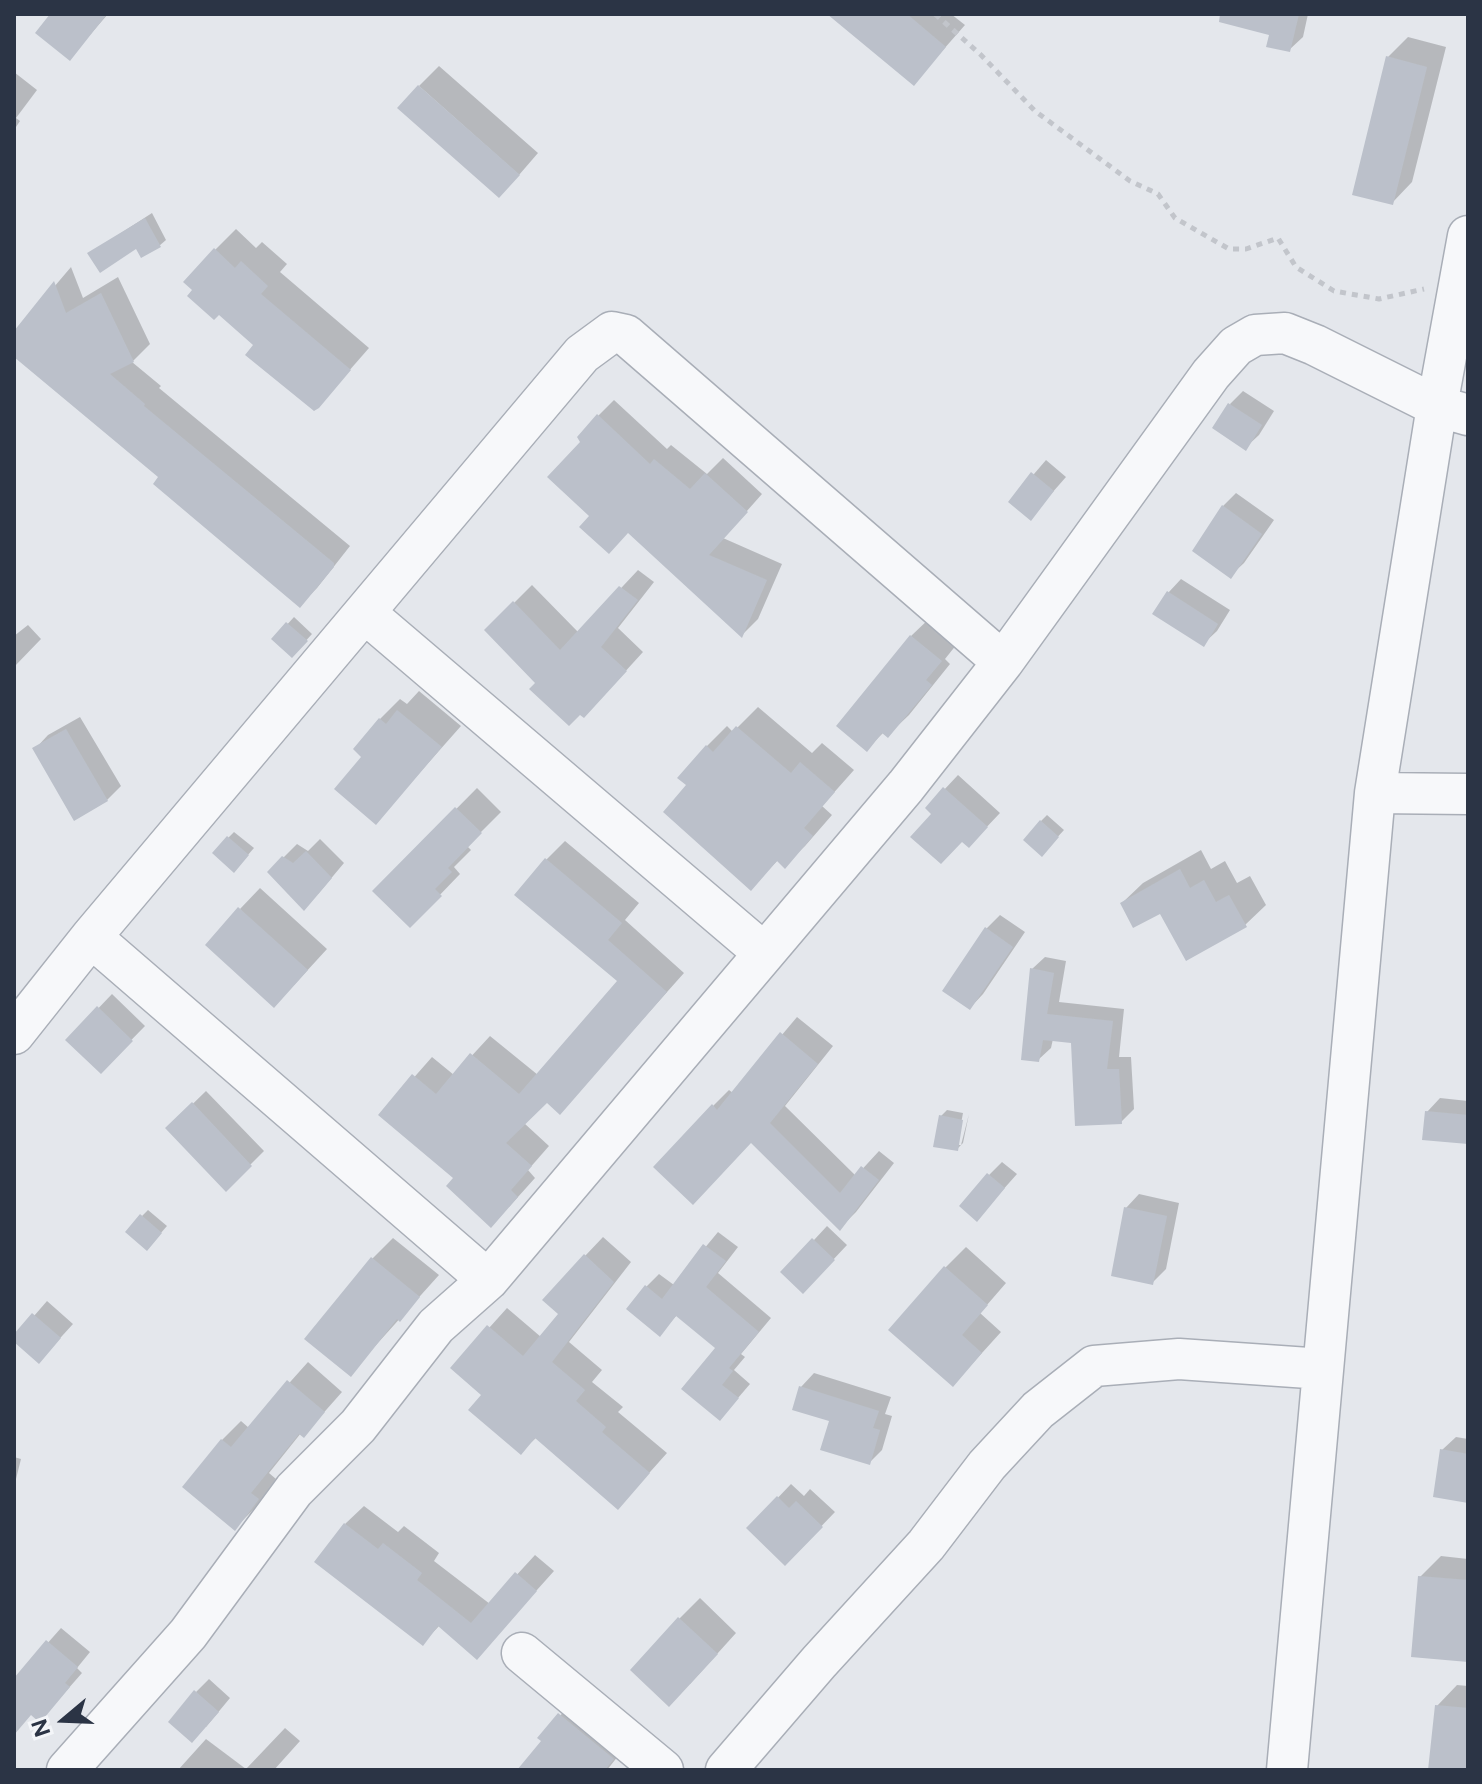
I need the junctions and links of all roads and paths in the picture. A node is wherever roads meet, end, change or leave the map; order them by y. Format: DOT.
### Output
graph roads {
  1 [pos="935,14"];
  2 [pos="1468,236"];
  3 [pos="1460,278"];
  4 [pos="1453,410"];
  5 [pos="365,613"];
  6 [pos="1003,662"];
  7 [pos="1375,793"];
  8 [pos="1468,794"];
  9 [pos="91,937"];
  10 [pos="764,953"];
  11 [pos="14,1034"];
  12 [pos="488,1280"];
  13 [pos="1323,1369"];
  14 [pos="522,1653"];
  15 [pos="67,1770"];
  16 [pos="663,1770"];
  17 [pos="726,1770"];
  18 [pos="1287,1770"];
  1 -- 3 [label="path"];
  2 -- 3 [label="street"];
  3 -- 4 [label="street"];
  4 -- 6 [label="street"];
  4 -- 7 [label="street"];
  5 -- 6 [label="street"];
  5 -- 9 [label="street"];
  5 -- 10 [label="street"];
  6 -- 10 [label="street"];
  7 -- 8 [label="street"];
  7 -- 13 [label="street"];
  9 -- 11 [label="street"];
  9 -- 12 [label="street"];
  10 -- 12 [label="street"];
  12 -- 15 [label="street"];
  13 -- 17 [label="street"];
  13 -- 18 [label="street"];
  14 -- 16 [label="street"];
}
